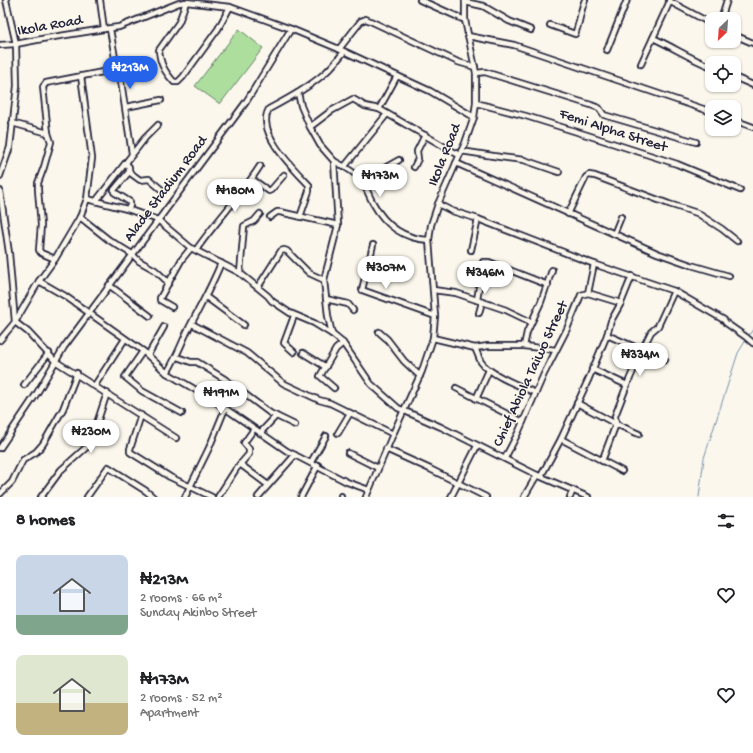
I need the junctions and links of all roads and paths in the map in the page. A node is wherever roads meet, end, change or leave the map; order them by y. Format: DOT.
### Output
graph roads {
  1 [pos="6,0"];
  2 [pos="100,0"];
  3 [pos="420,0"];
  4 [pos="585,0"];
  5 [pos="627,0"];
  6 [pos="727,0"];
  7 [pos="465,1"];
  8 [pos="669,1"];
  9 [pos="186,2"];
  10 [pos="230,7"];
  11 [pos="723,12"];
  12 [pos="465,20"];
  13 [pos="705,20"];
  14 [pos="550,25"];
  15 [pos="104,29"];
  16 [pos="110,29"];
  17 [pos="291,29"];
  18 [pos="531,30"];
  19 [pos="468,36"];
  20 [pos="741,37"];
  21 [pos="653,38"];
  22 [pos="753,43"];
  23 [pos="16,44"];
  24 [pos="0,45"];
  25 [pos="339,49"];
  26 [pos="607,50"];
  27 [pos="344,52"];
  28 [pos="150,64"];
  29 [pos="640,64"];
  30 [pos="705,64"];
  31 [pos="120,68"];
  32 [pos="475,70"];
  33 [pos="81,76"];
  34 [pos="397,76"];
  35 [pos="741,80"];
  36 [pos="753,85"];
  37 [pos="298,93"];
  38 [pos="161,100"];
  39 [pos="476,103"];
  40 [pos="126,107"];
  41 [pos="379,109"];
  42 [pos="705,109"];
  43 [pos="387,114"];
  44 [pos="474,117"];
  45 [pos="12,123"];
  46 [pos="741,123"];
  47 [pos="158,125"];
  48 [pos="310,126"];
  49 [pos="753,127"];
  50 [pos="48,133"];
  51 [pos="425,135"];
  52 [pos="696,142"];
  53 [pos="460,153"];
  54 [pos="132,154"];
  55 [pos="398,160"];
  56 [pos="334,161"];
  57 [pos="126,163"];
  58 [pos="456,163"];
  59 [pos="260,166"];
  60 [pos="344,166"];
  61 [pos="388,167"];
  62 [pos="414,167"];
  63 [pos="129,172"];
  64 [pos="559,172"];
  65 [pos="284,175"];
  66 [pos="0,176"];
  67 [pos="396,177"];
  68 [pos="252,180"];
  69 [pos="362,182"];
  70 [pos="162,190"];
  71 [pos="740,190"];
  72 [pos="0,191"];
  73 [pos="87,199"];
  74 [pos="96,201"];
  75 [pos="438,204"];
  76 [pos="128,209"];
  77 [pos="260,214"];
  78 [pos="568,214"];
  79 [pos="80,217"];
  80 [pos="270,217"];
  81 [pos="300,217"];
  82 [pos="622,217"];
  83 [pos="478,219"];
  84 [pos="158,220"];
  85 [pos="338,225"];
  86 [pos="614,234"];
  87 [pos="429,240"];
  88 [pos="737,241"];
  89 [pos="374,245"];
  90 [pos="193,249"];
  91 [pos="471,250"];
  92 [pos="132,254"];
  93 [pos="55,259"];
  94 [pos="221,263"];
  95 [pos="594,264"];
  96 [pos="552,270"];
  97 [pos="240,273"];
  98 [pos="632,276"];
  99 [pos="729,276"];
  100 [pos="39,280"];
  101 [pos="324,280"];
  102 [pos="169,283"];
  103 [pos="109,285"];
  104 [pos="548,285"];
  105 [pos="258,287"];
  106 [pos="433,290"];
  107 [pos="674,291"];
  108 [pos="588,294"];
  109 [pos="206,297"];
  110 [pos="326,299"];
  111 [pos="479,301"];
  112 [pos="621,304"];
  113 [pos="172,307"];
  114 [pos="353,310"];
  115 [pos="89,312"];
  116 [pos="479,313"];
  117 [pos="150,316"];
  118 [pos="294,316"];
  119 [pos="434,316"];
  120 [pos="15,322"];
  121 [pos="531,322"];
  122 [pos="192,324"];
  123 [pos="244,325"];
  124 [pos="164,327"];
  125 [pos="379,332"];
  126 [pos="332,334"];
  127 [pos="607,334"];
  128 [pos="125,338"];
  129 [pos="433,338"];
  130 [pos="0,340"];
  131 [pos="343,343"];
  132 [pos="753,343"];
  133 [pos="524,346"];
  134 [pos="475,348"];
  135 [pos="556,350"];
  136 [pos="642,350"];
  137 [pos="143,351"];
  138 [pos="294,352"];
  139 [pos="49,353"];
  140 [pos="303,353"];
  141 [pos="148,355"];
  142 [pos="177,357"];
  143 [pos="665,360"];
  144 [pos="55,361"];
  145 [pos="326,367"];
  146 [pos="592,369"];
  147 [pos="489,370"];
  148 [pos="76,373"];
  149 [pos="167,373"];
  150 [pos="420,376"];
  151 [pos="627,384"];
  152 [pos="24,385"];
  153 [pos="95,385"];
  154 [pos="334,388"];
  155 [pos="456,388"];
  156 [pos="107,393"];
  157 [pos="536,393"];
  158 [pos="476,398"];
  159 [pos="577,402"];
  160 [pos="226,409"];
  161 [pos="404,410"];
  162 [pos="182,413"];
  163 [pos="350,413"];
  164 [pos="141,415"];
  165 [pos="276,416"];
  166 [pos="523,422"];
  167 [pos="616,424"];
  168 [pos="295,425"];
  169 [pos="254,429"];
  170 [pos="260,433"];
  171 [pos="338,433"];
  172 [pos="392,434"];
  173 [pos="639,434"];
  174 [pos="326,436"];
  175 [pos="176,438"];
  176 [pos="561,439"];
  177 [pos="477,446"];
  178 [pos="0,448"];
  179 [pos="386,449"];
  180 [pos="348,453"];
  181 [pos="295,455"];
  182 [pos="505,458"];
  183 [pos="602,461"];
  184 [pos="310,462"];
  185 [pos="240,464"];
  186 [pos="318,466"];
  187 [pos="378,468"];
  188 [pos="622,471"];
  189 [pos="539,476"];
  190 [pos="457,483"];
  191 [pos="268,485"];
  192 [pos="191,486"];
  193 [pos="369,490"];
  194 [pos="573,490"];
  195 [pos="0,494"];
  196 [pos="41,497"];
  197 [pos="87,497"];
  198 [pos="153,497"];
  199 [pos="185,497"];
  200 [pos="212,497"];
  201 [pos="218,497"];
  202 [pos="258,497"];
  203 [pos="301,497"];
  204 [pos="366,497"];
  205 [pos="451,497"];
  206 [pos="486,497"];
  207 [pos="524,497"];
  208 [pos="570,497"];
  209 [pos="588,497"];
  1 -- 23 [label="street"];
  2 -- 15 [label="street"];
  3 -- 12 [label="street"];
  4 -- 14 [label="street"];
  5 -- 26 [label="street"];
  6 -- 11 [label="street"];
  7 -- 12 [label="street, Ikola Road"];
  7 -- 18 [label="street"];
  8 -- 13 [label="street"];
  8 -- 21 [label="street"];
  9 -- 10 [label="street"];
  9 -- 10 [label="street"];
  9 -- 16 [label="street, Ikola Road"];
  10 -- 17 [label="street"];
  12 -- 19 [label="street, Ikola Road"];
  15 -- 16 [label="street, Ikola Road"];
  15 -- 23 [label="street, Ikola Road"];
  16 -- 31 [label="street"];
  17 -- 25 [label="street"];
  17 -- 84 [label="street, Alade Stadium Road"];
  19 -- 32 [label="street, Ikola Road"];
  19 -- 42 [label="street"];
  20 -- 22 [label="street"];
  21 -- 29 [label="street"];
  21 -- 30 [label="street"];
  23 -- 24 [label="street, Ikola Road"];
  23 -- 45 [label="street"];
  25 -- 27 [label="street"];
  25 -- 32 [label="street"];
  27 -- 34 [label="street"];
  27 -- 37 [label="street"];
  28 -- 31 [label="street"];
  31 -- 33 [label="street"];
  31 -- 40 [label="street"];
  32 -- 39 [label="street, Ikola Road"];
  32 -- 52 [label="street"];
  33 -- 50 [label="street"];
  33 -- 73 [label="street"];
  34 -- 41 [label="street"];
  34 -- 44 [label="street"];
  35 -- 36 [label="street"];
  37 -- 48 [label="street"];
  37 -- 81 [label="street"];
  38 -- 40 [label="street"];
  39 -- 44 [label="street, Ikola Road"];
  39 -- 71 [label="street, Femi Alpha Street"];
  40 -- 54 [label="street"];
  41 -- 43 [label="street"];
  41 -- 48 [label="street"];
  43 -- 51 [label="street"];
  43 -- 60 [label="street"];
  44 -- 53 [label="street, Ikola Road"];
  45 -- 50 [label="street"];
  45 -- 66 [label="street"];
  46 -- 49 [label="street"];
  47 -- 54 [label="street"];
  48 -- 56 [label="street"];
  50 -- 93 [label="street"];
  51 -- 53 [label="street"];
  51 -- 62 [label="street"];
  53 -- 58 [label="street, Ikola Road"];
  53 -- 64 [label="street"];
  54 -- 57 [label="street"];
  55 -- 61 [label="street"];
  56 -- 60 [label="street"];
  56 -- 85 [label="street"];
  57 -- 63 [label="street"];
  57 -- 74 [label="street"];
  58 -- 75 [label="street, Ikola Road"];
  58 -- 78 [label="street"];
  59 -- 68 [label="street"];
  60 -- 69 [label="street"];
  61 -- 67 [label="street"];
  61 -- 69 [label="street"];
  63 -- 70 [label="street"];
  63 -- 76 [label="street"];
  65 -- 68 [label="street"];
  68 -- 90 [label="street"];
  69 -- 87 [label="street"];
  72 -- 120 [label="street"];
  73 -- 74 [label="street"];
  73 -- 79 [label="street"];
  74 -- 76 [label="street"];
  75 -- 83 [label="street"];
  75 -- 87 [label="street, Ikola Road"];
  76 -- 84 [label="street"];
  77 -- 97 [label="street"];
  78 -- 86 [label="street"];
  78 -- 88 [label="street"];
  79 -- 92 [label="street"];
  79 -- 93 [label="street"];
  80 -- 81 [label="street"];
  81 -- 85 [label="street"];
  82 -- 86 [label="street"];
  83 -- 91 [label="street"];
  83 -- 95 [label="street"];
  84 -- 90 [label="street"];
  84 -- 92 [label="street, Alade Stadium Road"];
  85 -- 101 [label="street"];
  86 -- 99 [label="street"];
  87 -- 106 [label="street, Ikola Road"];
  89 -- 119 [label="street"];
  90 -- 94 [label="street"];
  90 -- 102 [label="street"];
  92 -- 102 [label="street"];
  92 -- 103 [label="street, Alade Stadium Road"];
  93 -- 100 [label="street"];
  94 -- 97 [label="street"];
  94 -- 109 [label="street"];
  95 -- 98 [label="street"];
  95 -- 108 [label="street"];
  96 -- 104 [label="street"];
  97 -- 105 [label="street"];
  98 -- 107 [label="street"];
  98 -- 112 [label="street"];
  100 -- 115 [label="street"];
  100 -- 120 [label="street"];
  101 -- 105 [label="street"];
  101 -- 110 [label="street"];
  102 -- 113 [label="street"];
  103 -- 115 [label="street, Alade Stadium Road"];
  103 -- 117 [label="street"];
  104 -- 111 [label="street"];
  104 -- 121 [label="street"];
  105 -- 118 [label="street"];
  106 -- 111 [label="street"];
  106 -- 119 [label="street, Ikola Road"];
  107 -- 132 [label="street"];
  107 -- 136 [label="street"];
  108 -- 112 [label="street, Chief Abiola Taiwo Street"];
  108 -- 135 [label="street, Chief Abiola Taiwo Street"];
  109 -- 122 [label="street"];
  109 -- 123 [label="street"];
  110 -- 114 [label="street"];
  110 -- 126 [label="street"];
  111 -- 116 [label="street"];
  111 -- 121 [label="street"];
  112 -- 127 [label="street"];
  115 -- 128 [label="street"];
  115 -- 144 [label="street, Alade Stadium Road"];
  118 -- 126 [label="street"];
  118 -- 138 [label="street"];
  119 -- 129 [label="street, Ikola Road"];
  120 -- 130 [label="street"];
  120 -- 139 [label="street"];
  121 -- 133 [label="street"];
  122 -- 142 [label="street"];
  122 -- 163 [label="street"];
  124 -- 141 [label="street"];
  125 -- 150 [label="street"];
  126 -- 131 [label="street"];
  127 -- 136 [label="street"];
  127 -- 146 [label="street"];
  128 -- 137 [label="street"];
  128 -- 153 [label="street"];
  129 -- 134 [label="street"];
  129 -- 150 [label="street, Ikola Road"];
  131 -- 145 [label="street"];
  131 -- 161 [label="street"];
  133 -- 134 [label="street"];
  133 -- 135 [label="street"];
  134 -- 147 [label="street"];
  135 -- 157 [label="street, Chief Abiola Taiwo Street"];
  136 -- 143 [label="street"];
  136 -- 151 [label="street"];
  137 -- 141 [label="street"];
  137 -- 162 [label="street"];
  139 -- 144 [label="street"];
  139 -- 152 [label="street"];
  140 -- 145 [label="street"];
  141 -- 149 [label="street"];
  142 -- 149 [label="street"];
  142 -- 165 [label="street"];
  144 -- 148 [label="street"];
  144 -- 178 [label="street, Alade Stadium Road"];
  145 -- 154 [label="street"];
  146 -- 151 [label="street"];
  146 -- 159 [label="street"];
  147 -- 157 [label="street"];
  147 -- 158 [label="street"];
  148 -- 153 [label="street"];
  148 -- 195 [label="street"];
  149 -- 160 [label="street"];
  150 -- 161 [label="street, Ikola Road"];
  151 -- 167 [label="street"];
  153 -- 156 [label="street"];
  155 -- 158 [label="street"];
  156 -- 164 [label="street"];
  156 -- 196 [label="street"];
  157 -- 166 [label="street, Chief Abiola Taiwo Street"];
  158 -- 166 [label="street"];
  159 -- 167 [label="street"];
  159 -- 176 [label="street"];
  160 -- 169 [label="street"];
  160 -- 192 [label="street"];
  161 -- 172 [label="street, Ikola Road"];
  161 -- 177 [label="street"];
  163 -- 171 [label="street"];
  163 -- 172 [label="street"];
  164 -- 175 [label="street"];
  164 -- 192 [label="street"];
  165 -- 168 [label="street"];
  165 -- 170 [label="street"];
  166 -- 182 [label="street, Chief Abiola Taiwo Street"];
  167 -- 173 [label="street"];
  167 -- 183 [label="street"];
  169 -- 170 [label="street"];
  169 -- 185 [label="street"];
  170 -- 181 [label="street"];
  172 -- 179 [label="street, Ikola Road"];
  174 -- 184 [label="street"];
  176 -- 183 [label="street"];
  176 -- 189 [label="street"];
  177 -- 182 [label="street"];
  177 -- 190 [label="street"];
  179 -- 187 [label="street, Ikola Road"];
  179 -- 190 [label="street"];
  180 -- 187 [label="street"];
  181 -- 184 [label="street"];
  181 -- 191 [label="street"];
  182 -- 189 [label="street"];
  183 -- 188 [label="street"];
  184 -- 186 [label="street"];
  185 -- 191 [label="street"];
  185 -- 201 [label="street"];
  186 -- 193 [label="street"];
  186 -- 203 [label="street"];
  187 -- 193 [label="street, Ikola Road"];
  189 -- 194 [label="street"];
  189 -- 207 [label="street"];
  190 -- 205 [label="street"];
  190 -- 206 [label="street"];
  191 -- 202 [label="street"];
  192 -- 199 [label="street"];
  192 -- 200 [label="street"];
  193 -- 204 [label="street, Ikola Road"];
  194 -- 208 [label="street"];
  194 -- 209 [label="street"];
  197 -- 198 [label="street"];
}
